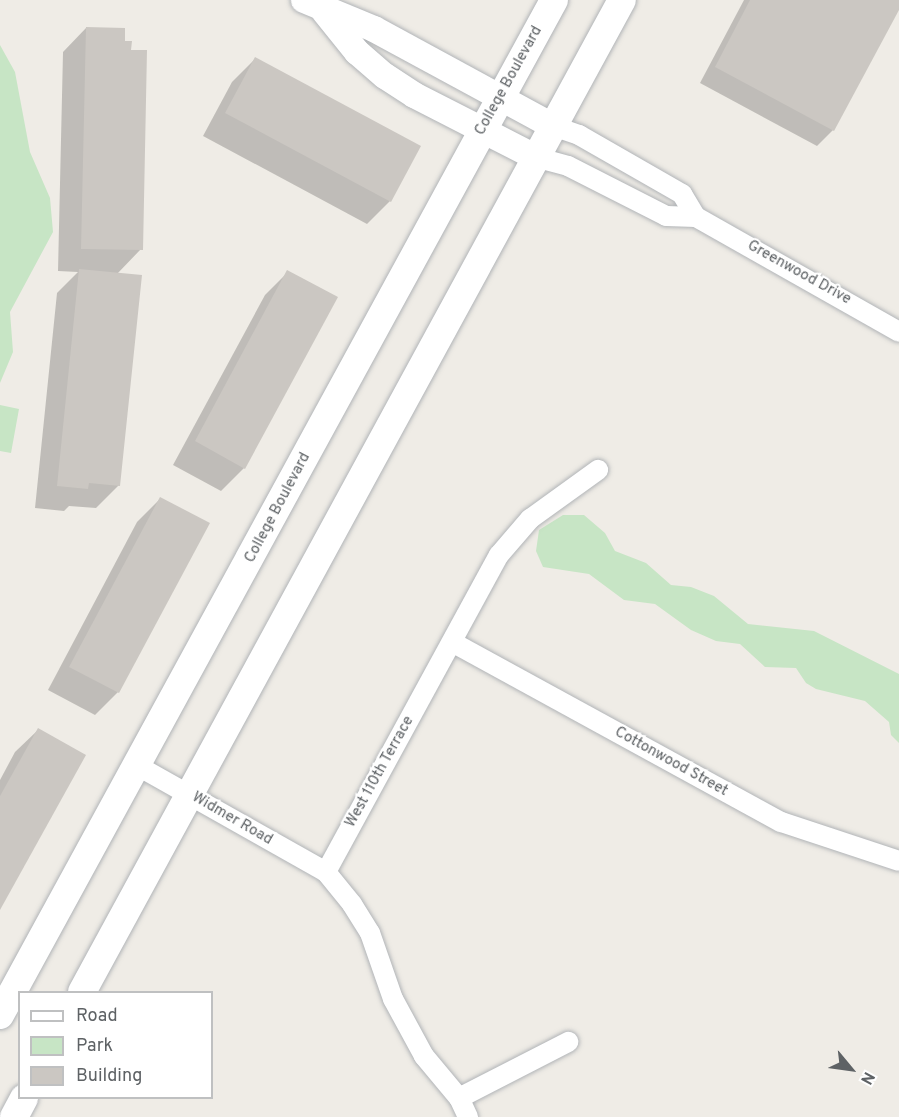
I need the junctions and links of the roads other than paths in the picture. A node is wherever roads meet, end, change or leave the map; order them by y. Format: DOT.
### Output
graph roads {
  1 [pos="554,0"];
  2 [pos="622,0"];
  3 [pos="314,5"];
  4 [pos="500,98"];
  5 [pos="553,126"];
  6 [pos="482,130"];
  7 [pos="536,157"];
  8 [pos="696,217"];
  9 [pos="899,333"];
  10 [pos="598,470"];
  11 [pos="452,642"];
  12 [pos="138,766"];
  13 [pos="190,794"];
  14 [pos="899,861"];
  15 [pos="326,872"];
  16 [pos="83,991"];
  17 [pos="0,1015"];
  18 [pos="568,1042"];
  19 [pos="459,1098"];
  20 [pos="23,1099"];
  21 [pos="14,1117"];
  22 [pos="468,1117"];
  1 -- 4 [label="main road, College Boulevard"];
  2 -- 5 [label="main road"];
  3 -- 4 [label="street"];
  3 -- 6 [label="street"];
  4 -- 5 [label="street"];
  4 -- 6 [label="main road, College Boulevard"];
  5 -- 7 [label="main road"];
  5 -- 8 [label="street, Greenwood Drive"];
  6 -- 7 [label="street"];
  6 -- 12 [label="main road, College Boulevard"];
  7 -- 8 [label="street, Greenwood Drive"];
  7 -- 13 [label="main road"];
  8 -- 9 [label="street, Greenwood Drive"];
  10 -- 11 [label="street, West 110th Terrace"];
  11 -- 14 [label="street, Cottonwood Street"];
  11 -- 15 [label="street, West 110th Terrace"];
  12 -- 13 [label="street, Widmer Road"];
  12 -- 17 [label="main road, College Boulevard"];
  13 -- 15 [label="street, Widmer Road"];
  13 -- 16 [label="main road"];
  15 -- 19 [label="street"];
  18 -- 19 [label="street"];
  19 -- 22 [label="street"];
  20 -- 21 [label="main road"];
}
